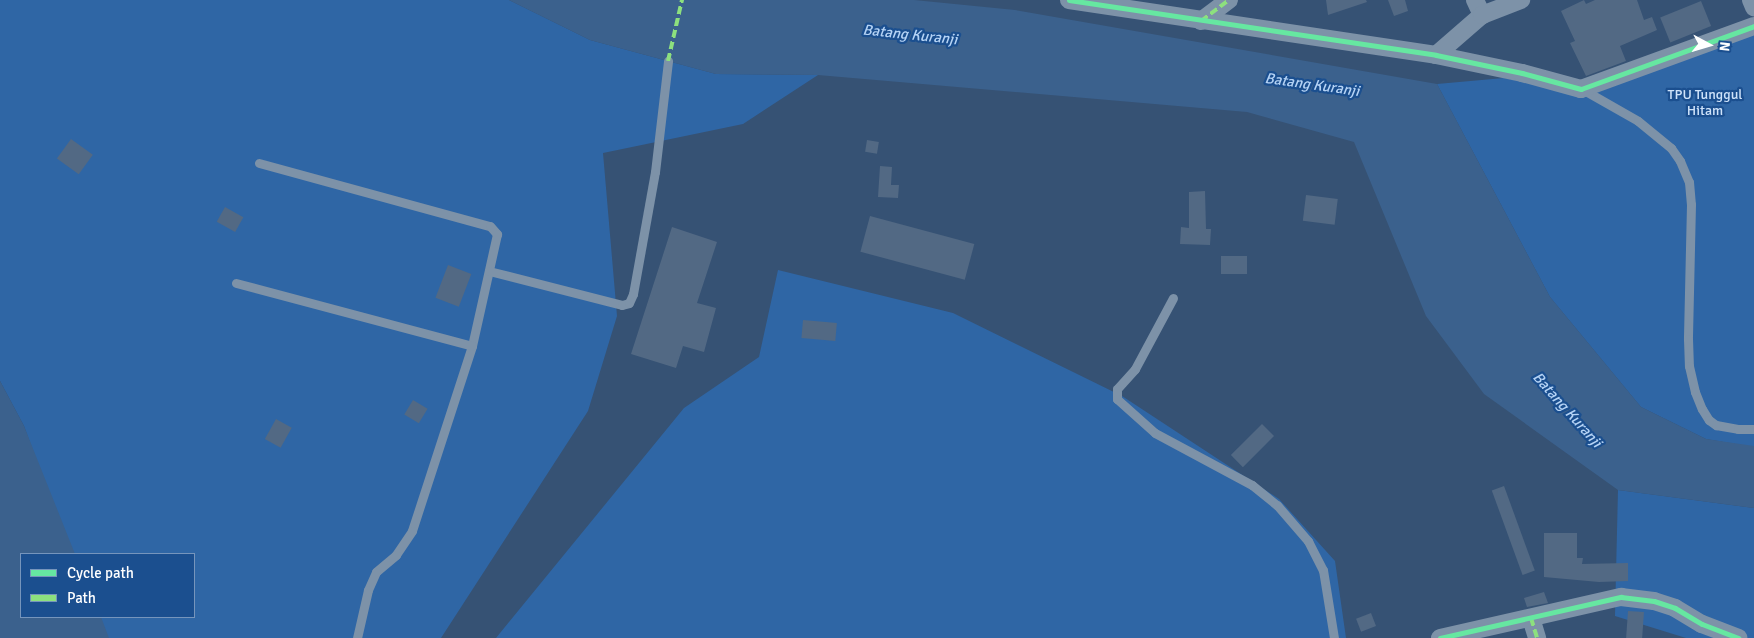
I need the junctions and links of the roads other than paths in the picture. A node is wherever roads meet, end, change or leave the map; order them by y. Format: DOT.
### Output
graph roads {
  1 [pos="1068,0"];
  2 [pos="1229,0"];
  3 [pos="1521,0"];
  4 [pos="1751,0"];
  5 [pos="1479,7"];
  6 [pos="1754,7"];
  7 [pos="1201,21"];
  8 [pos="1754,26"];
  9 [pos="1436,54"];
  10 [pos="668,61"];
  11 [pos="1581,89"];
  12 [pos="259,163"];
  13 [pos="489,271"];
  14 [pos="236,283"];
  15 [pos="1173,298"];
  16 [pos="472,346"];
  17 [pos="1754,429"];
  18 [pos="1530,618"];
  19 [pos="1701,631"];
  20 [pos="357,638"];
  21 [pos="1334,638"];
  22 [pos="1440,638"];
  23 [pos="1537,638"];
  24 [pos="1738,638"];
  1 -- 7 [label="street"];
  2 -- 7 [label="street"];
  3 -- 5 [label="street"];
  4 -- 6 [label="street"];
  5 -- 9 [label="street"];
  7 -- 9 [label="street"];
  8 -- 11 [label="street"];
  9 -- 11 [label="street"];
  10 -- 13 [label="lane"];
  11 -- 17 [label="lane"];
  12 -- 13 [label="lane"];
  13 -- 16 [label="lane"];
  14 -- 16 [label="lane"];
  15 -- 21 [label="lane"];
  16 -- 20 [label="lane"];
  18 -- 19 [label="street"];
  18 -- 22 [label="street"];
  18 -- 23 [label="street"];
  19 -- 24 [label="street"];
}
